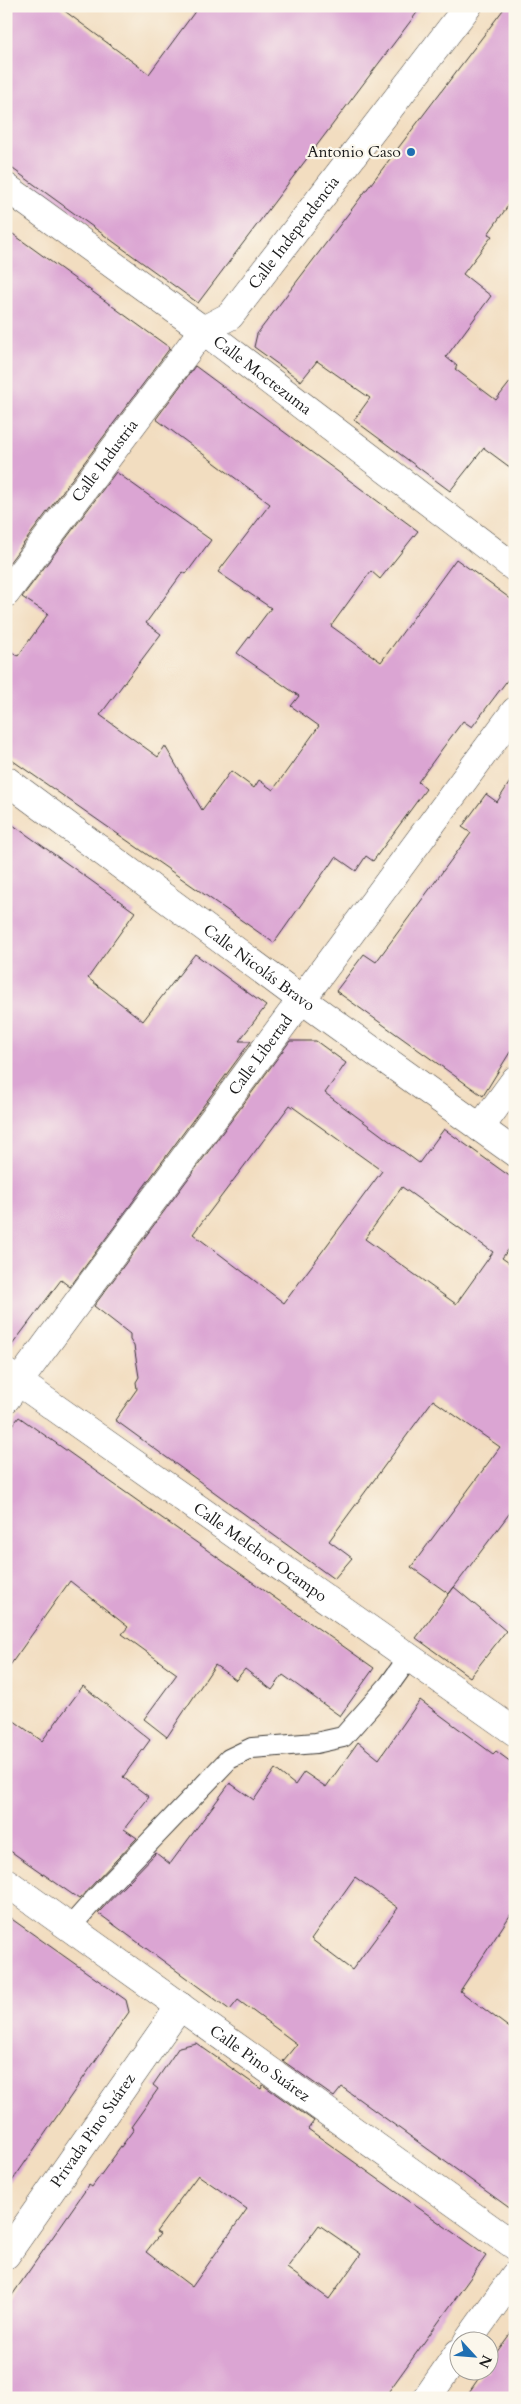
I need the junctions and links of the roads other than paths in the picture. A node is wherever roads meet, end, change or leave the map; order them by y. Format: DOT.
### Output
graph roads {
  1 [pos="468,6"];
  2 [pos="6,187"];
  3 [pos="203,330"];
  4 [pos="515,568"];
  5 [pos="6,593"];
  6 [pos="515,710"];
  7 [pos="6,780"];
  8 [pos="302,999"];
  9 [pos="515,1080"];
  10 [pos="480,1128"];
  11 [pos="515,1153"];
  12 [pos="11,1385"];
  13 [pos="408,1657"];
  14 [pos="515,1732"];
  15 [pos="6,1882"];
  16 [pos="70,1927"];
  17 [pos="180,2006"];
  18 [pos="515,2246"];
  19 [pos="6,2255"];
  20 [pos="515,2275"];
  21 [pos="474,2332"];
  22 [pos="448,2368"];
  23 [pos="427,2398"];
  1 -- 3 [label="street, Calle Independencia"];
  2 -- 3 [label="street, Calle Moctezuma"];
  3 -- 4 [label="street, Calle Moctezuma"];
  3 -- 5 [label="street, Calle Industria"];
  6 -- 8 [label="street, Calle Libertad"];
  7 -- 8 [label="street, Calle Nicolás Bravo"];
  8 -- 10 [label="street, Calle Nicolás Bravo"];
  8 -- 12 [label="street, Calle Libertad"];
  9 -- 10 [label="street"];
  10 -- 11 [label="street, Calle Nicolás Bravo"];
  12 -- 13 [label="street, Calle Melchor Ocampo"];
  13 -- 14 [label="street, Calle Melchor Ocampo"];
  13 -- 16 [label="lane"];
  15 -- 16 [label="street, Calle Pino Suárez"];
  16 -- 17 [label="street, Calle Pino Suárez"];
  17 -- 18 [label="street, Calle Pino Suárez"];
  17 -- 19 [label="street, Privada Pino Suárez"];
  20 -- 21 [label="street"];
  22 -- 23 [label="street"];
}
